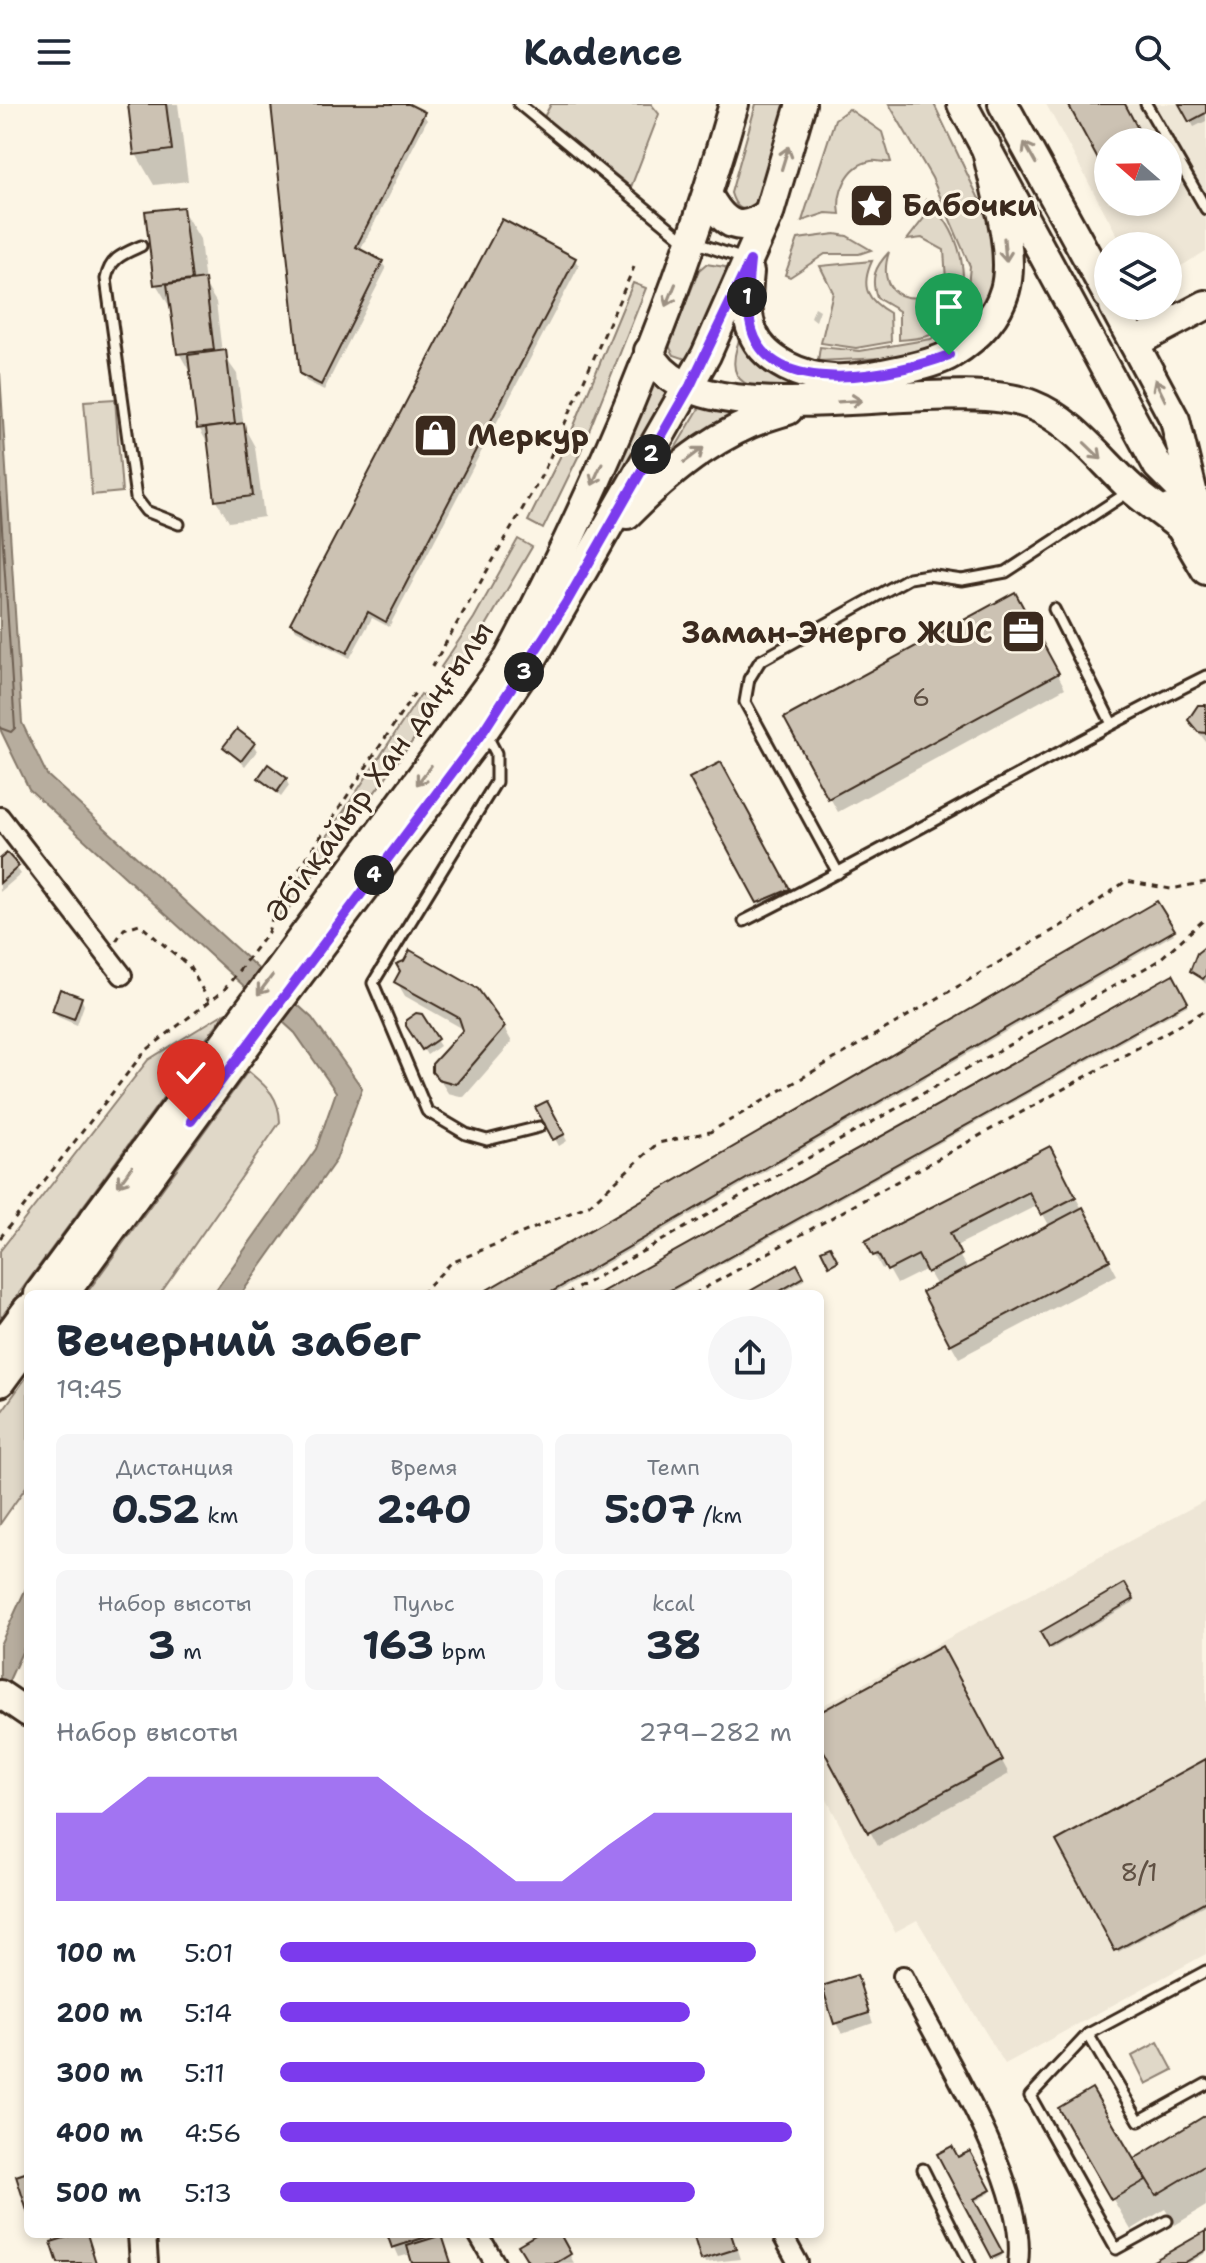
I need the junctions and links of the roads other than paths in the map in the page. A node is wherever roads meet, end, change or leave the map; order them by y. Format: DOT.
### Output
graph roads {
  1 [pos="519,104"];
  2 [pos="734,104"];
  3 [pos="801,104"];
  4 [pos="962,104"];
  5 [pos="1003,104"];
  6 [pos="1146,104"];
  7 [pos="1160,128"];
  8 [pos="986,146"];
  9 [pos="1182,167"];
  10 [pos="708,196"];
  11 [pos="1206,209"];
  12 [pos="769,213"];
  13 [pos="691,242"];
  14 [pos="141,246"];
  15 [pos="750,261"];
  16 [pos="1094,270"];
  17 [pos="1206,305"];
  18 [pos="1122,320"];
  19 [pos="1134,343"];
  20 [pos="649,351"];
  21 [pos="690,386"];
  22 [pos="810,404"];
  23 [pos="1133,489"];
  24 [pos="179,524"];
  25 [pos="1194,525"];
  26 [pos="596,546"];
  27 [pos="1206,570"];
  28 [pos="1054,609"];
  29 [pos="1206,676"];
  30 [pos="1111,722"];
  31 [pos="484,730"];
  32 [pos="0,817"];
  33 [pos="838,873"];
  34 [pos="744,921"];
  35 [pos="302,952"];
  36 [pos="122,975"];
  37 [pos="245,1028"];
  38 [pos="539,1127"];
  39 [pos="42,1290"];
  40 [pos="67,1290"];
  41 [pos="24,1314"];
  42 [pos="0,1347"];
  43 [pos="24,1349"];
  44 [pos="0,1382"];
  45 [pos="0,1694"];
  46 [pos="24,1710"];
  47 [pos="1206,1971"];
  48 [pos="903,1976"];
  49 [pos="1088,2034"];
  50 [pos="1206,2084"];
  51 [pos="923,2169"];
  52 [pos="1167,2221"];
  53 [pos="143,2238"];
  54 [pos="480,2238"];
  55 [pos="784,2238"];
  56 [pos="144,2263"];
  57 [pos="495,2263"];
  58 [pos="798,2263"];
  59 [pos="970,2263"];
  60 [pos="1018,2263"];
  1 -- 13 [label="lane"];
  2 -- 10 [label="main road, Әбілқайыр Хан даңғылы"];
  12 -- 3 [label="main road, Әбілқайыр Хан даңғылы, one-way"];
  4 -- 8 [label="main road"];
  16 -- 5 [label="main road, one-way"];
  6 -- 7 [label="lane"];
  8 -- 15 [label="main road, one-way"];
  8 -- 25 [label="main road"];
  9 -- 11 [label="lane"];
  10 -- 12 [label="main road"];
  10 -- 13 [label="main road, Әбілқайыр Хан даңғылы"];
  12 -- 15 [label="main road, Әбілқайыр Хан даңғылы"];
  13 -- 15 [label="lane"];
  13 -- 20 [label="main road, Әбілқайыр Хан даңғылы, one-way"];
  14 -- 24 [label="lane"];
  15 -- 21 [label="main road, Әбілқайыр Хан даңғылы"];
  17 -- 19 [label="main road"];
  18 -- 19 [label="main road"];
  25 -- 19 [label="main road, one-way"];
  20 -- 21 [label="main road"];
  20 -- 35 [label="main road, Әбілқайыр Хан даңғылы, one-way"];
  21 -- 22 [label="main road"];
  21 -- 26 [label="main road, Әбілқайыр Хан даңғылы"];
  22 -- 23 [label="main road, one-way"];
  26 -- 22 [label="main road, one-way"];
  23 -- 25 [label="main road"];
  23 -- 33 [label="lane"];
  25 -- 27 [label="main road"];
  26 -- 31 [label="main road, Әбілқайыр Хан даңғылы"];
  28 -- 30 [label="lane"];
  29 -- 30 [label="lane"];
  30 -- 33 [label="lane"];
  31 -- 35 [label="main road, Әбілқайыр Хан даңғылы"];
  31 -- 38 [label="lane"];
  32 -- 36 [label="street"];
  33 -- 34 [label="lane"];
  35 -- 37 [label="main road, Әбілқайыр Хан даңғылы"];
  37 -- 39 [label="main road, Әбілқайыр Хан даңғылы, one-way"];
  37 -- 40 [label="main road, Әбілқайыр Хан даңғылы"];
  41 -- 42 [label="main road"];
  43 -- 44 [label="main road"];
  45 -- 46 [label="street"];
  47 -- 49 [label="lane"];
  48 -- 60 [label="street"];
  49 -- 50 [label="lane"];
  49 -- 52 [label="lane"];
  51 -- 59 [label="lane"];
  53 -- 56 [label="street"];
  54 -- 57 [label="street"];
  55 -- 58 [label="street"];
}
